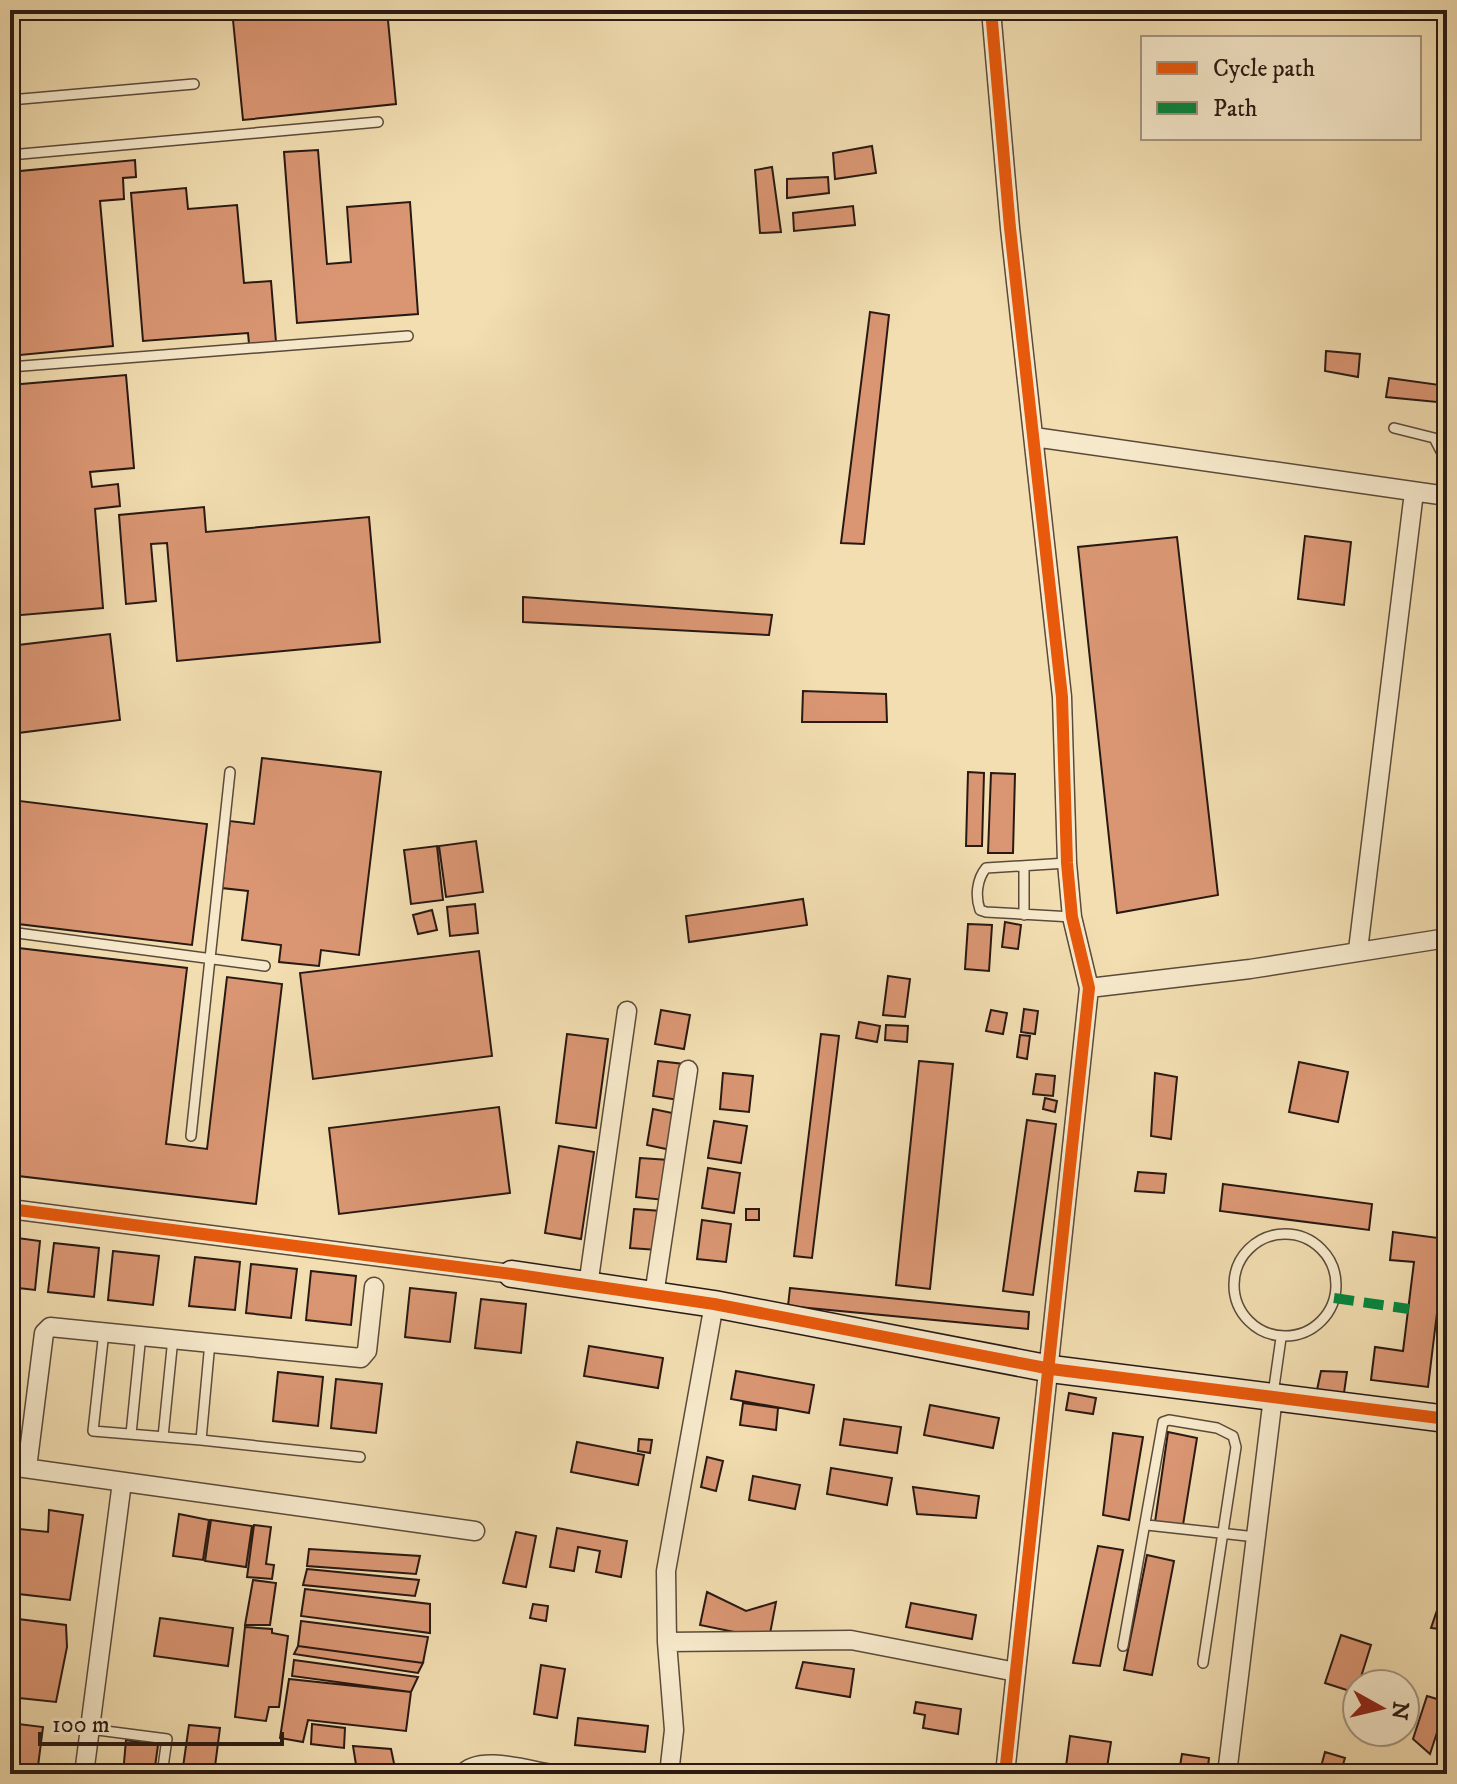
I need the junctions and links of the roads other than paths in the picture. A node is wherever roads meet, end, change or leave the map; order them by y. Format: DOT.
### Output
graph roads {
  1 [pos="991,10"];
  2 [pos="194,84"];
  3 [pos="10,100"];
  4 [pos="378,122"];
  5 [pos="10,155"];
  6 [pos="408,336"];
  7 [pos="10,367"];
  8 [pos="1394,428"];
  9 [pos="1034,437"];
  10 [pos="1414,492"];
  11 [pos="1446,496"];
  12 [pos="230,772"];
  13 [pos="1067,863"];
  14 [pos="1024,867"];
  15 [pos="1024,915"];
  16 [pos="1072,917"];
  17 [pos="10,932"];
  18 [pos="1447,938"];
  19 [pos="1358,950"];
  20 [pos="207,957"];
  21 [pos="265,966"];
  22 [pos="1089,988"];
  23 [pos="627,1011"];
  24 [pos="688,1070"];
  25 [pos="191,1136"];
  26 [pos="10,1209"];
  27 [pos="512,1274"];
  28 [pos="588,1286"];
  29 [pos="374,1287"];
  30 [pos="654,1295"];
  31 [pos="714,1304"];
  32 [pos="104,1330"];
  33 [pos="141,1334"];
  34 [pos="173,1338"];
  35 [pos="1281,1338"];
  36 [pos="210,1342"];
  37 [pos="1051,1369"];
  38 [pos="1273,1397"];
  39 [pos="1447,1419"];
  40 [pos="131,1434"];
  41 [pos="163,1437"];
  42 [pos="201,1440"];
  43 [pos="360,1457"];
  44 [pos="18,1467"];
  45 [pos="122,1482"];
  46 [pos="1147,1525"];
  47 [pos="475,1531"];
  48 [pos="1223,1533"];
  49 [pos="1256,1537"];
  50 [pos="667,1642"];
  51 [pos="1123,1646"];
  52 [pos="1203,1663"];
  53 [pos="1016,1672"];
  54 [pos="90,1729"];
  55 [pos="84,1774"];
  56 [pos="162,1774"];
  57 [pos="463,1774"];
  58 [pos="552,1774"];
  59 [pos="669,1774"];
  60 [pos="1005,1774"];
  61 [pos="1227,1774"];
  1 -- 9 [label="street"];
  2 -- 3 [label="lane"];
  4 -- 5 [label="lane"];
  6 -- 7 [label="lane"];
  8 -- 11 [label="lane"];
  9 -- 10 [label="street"];
  9 -- 13 [label="street"];
  10 -- 11 [label="street"];
  10 -- 19 [label="street"];
  12 -- 20 [label="lane"];
  13 -- 14 [label="lane"];
  13 -- 16 [label="street"];
  14 -- 15 [label="lane"];
  14 -- 15 [label="lane"];
  15 -- 16 [label="lane"];
  16 -- 22 [label="street"];
  17 -- 20 [label="lane"];
  18 -- 19 [label="street"];
  19 -- 22 [label="street"];
  20 -- 21 [label="lane"];
  20 -- 25 [label="lane"];
  22 -- 37 [label="street"];
  23 -- 28 [label="street"];
  24 -- 30 [label="street"];
  26 -- 27 [label="street"];
  27 -- 28 [label="street"];
  28 -- 30 [label="street"];
  29 -- 36 [label="street"];
  30 -- 31 [label="street"];
  31 -- 37 [label="street"];
  31 -- 50 [label="street"];
  32 -- 33 [label="street"];
  32 -- 40 [label="lane"];
  32 -- 44 [label="street"];
  33 -- 34 [label="street"];
  33 -- 40 [label="lane"];
  34 -- 36 [label="street"];
  34 -- 41 [label="lane"];
  35 -- 35 [label="lane"];
  35 -- 38 [label="lane"];
  36 -- 42 [label="lane"];
  37 -- 38 [label="street"];
  37 -- 53 [label="street"];
  38 -- 39 [label="street"];
  38 -- 49 [label="street"];
  40 -- 41 [label="lane"];
  41 -- 42 [label="lane"];
  42 -- 43 [label="lane"];
  44 -- 45 [label="street"];
  45 -- 47 [label="street"];
  45 -- 54 [label="street"];
  46 -- 48 [label="lane"];
  46 -- 48 [label="lane"];
  46 -- 51 [label="lane"];
  48 -- 49 [label="lane"];
  48 -- 52 [label="lane"];
  49 -- 61 [label="street"];
  50 -- 53 [label="street"];
  50 -- 59 [label="street"];
  53 -- 60 [label="street"];
  54 -- 55 [label="street"];
  54 -- 56 [label="lane"];
  57 -- 58 [label="street"];
}
